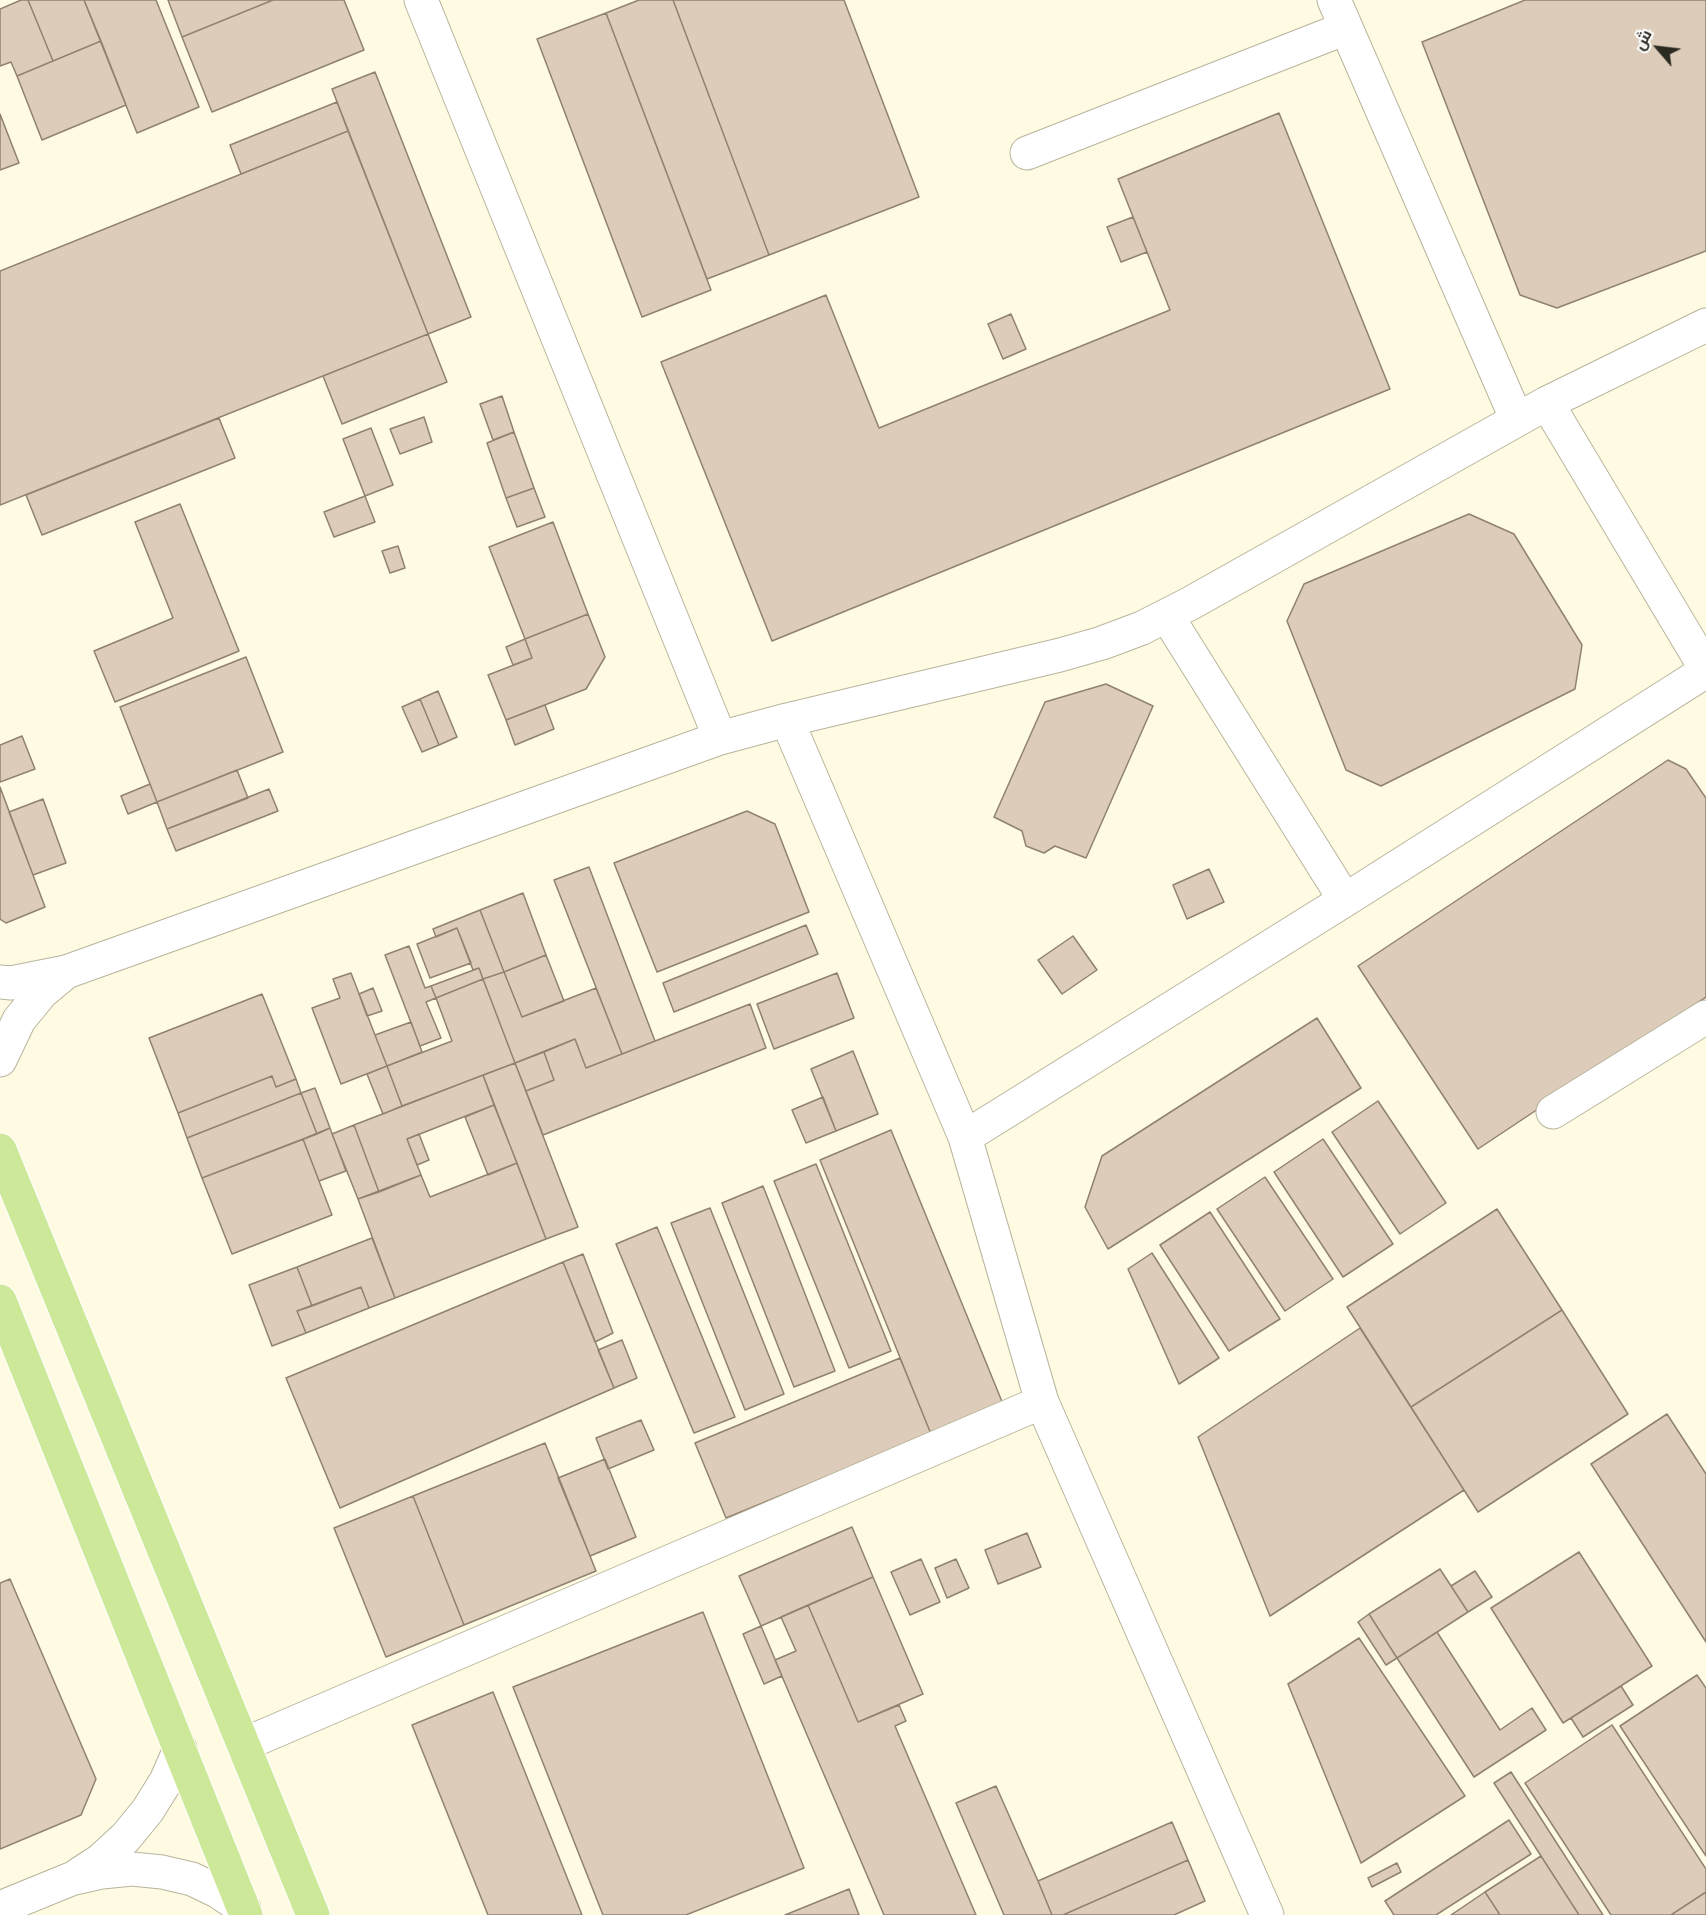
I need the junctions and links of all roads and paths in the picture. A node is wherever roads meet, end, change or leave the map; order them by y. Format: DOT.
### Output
graph roads {
  1 [pos="421,0"];
  2 [pos="1340,14"];
  3 [pos="1027,153"];
  4 [pos="1706,326"];
  5 [pos="1547,403"];
  6 [pos="1517,420"];
  7 [pos="1167,616"];
  8 [pos="1706,670"];
  9 [pos="787,720"];
  10 [pos="720,738"];
  11 [pos="1345,900"];
  12 [pos="66,972"];
  13 [pos="0,982"];
  14 [pos="1706,1017"];
  15 [pos="0,1060"];
  16 [pos="1553,1112"];
  17 [pos="965,1137"];
  18 [pos="0,1150"];
  19 [pos="0,1301"];
  20 [pos="1042,1402"];
  21 [pos="245,1744"];
  22 [pos="180,1749"];
  23 [pos="71,1879"];
  24 [pos="0,1908"];
  25 [pos="245,1912"];
  26 [pos="313,1915"];
  27 [pos="1267,1915"];
  1 -- 10 [label="street"];
  2 -- 3 [label="street"];
  2 -- 6 [label="street"];
  4 -- 5 [label="street"];
  5 -- 6 [label="street"];
  5 -- 8 [label="street"];
  6 -- 7 [label="street"];
  7 -- 9 [label="street"];
  7 -- 11 [label="street"];
  8 -- 11 [label="street"];
  9 -- 10 [label="street"];
  9 -- 17 [label="street"];
  10 -- 12 [label="street"];
  11 -- 17 [label="street"];
  12 -- 13 [label="street"];
  12 -- 15 [label="street"];
  14 -- 16 [label="street"];
  17 -- 20 [label="street"];
  18 -- 21 [label="main road"];
  19 -- 22 [label="main road"];
  20 -- 21 [label="street"];
  20 -- 27 [label="street"];
  21 -- 26 [label="main road"];
  22 -- 23 [label="street"];
  22 -- 25 [label="main road"];
  23 -- 24 [label="street"];
  23 -- 25 [label="street"];
}
